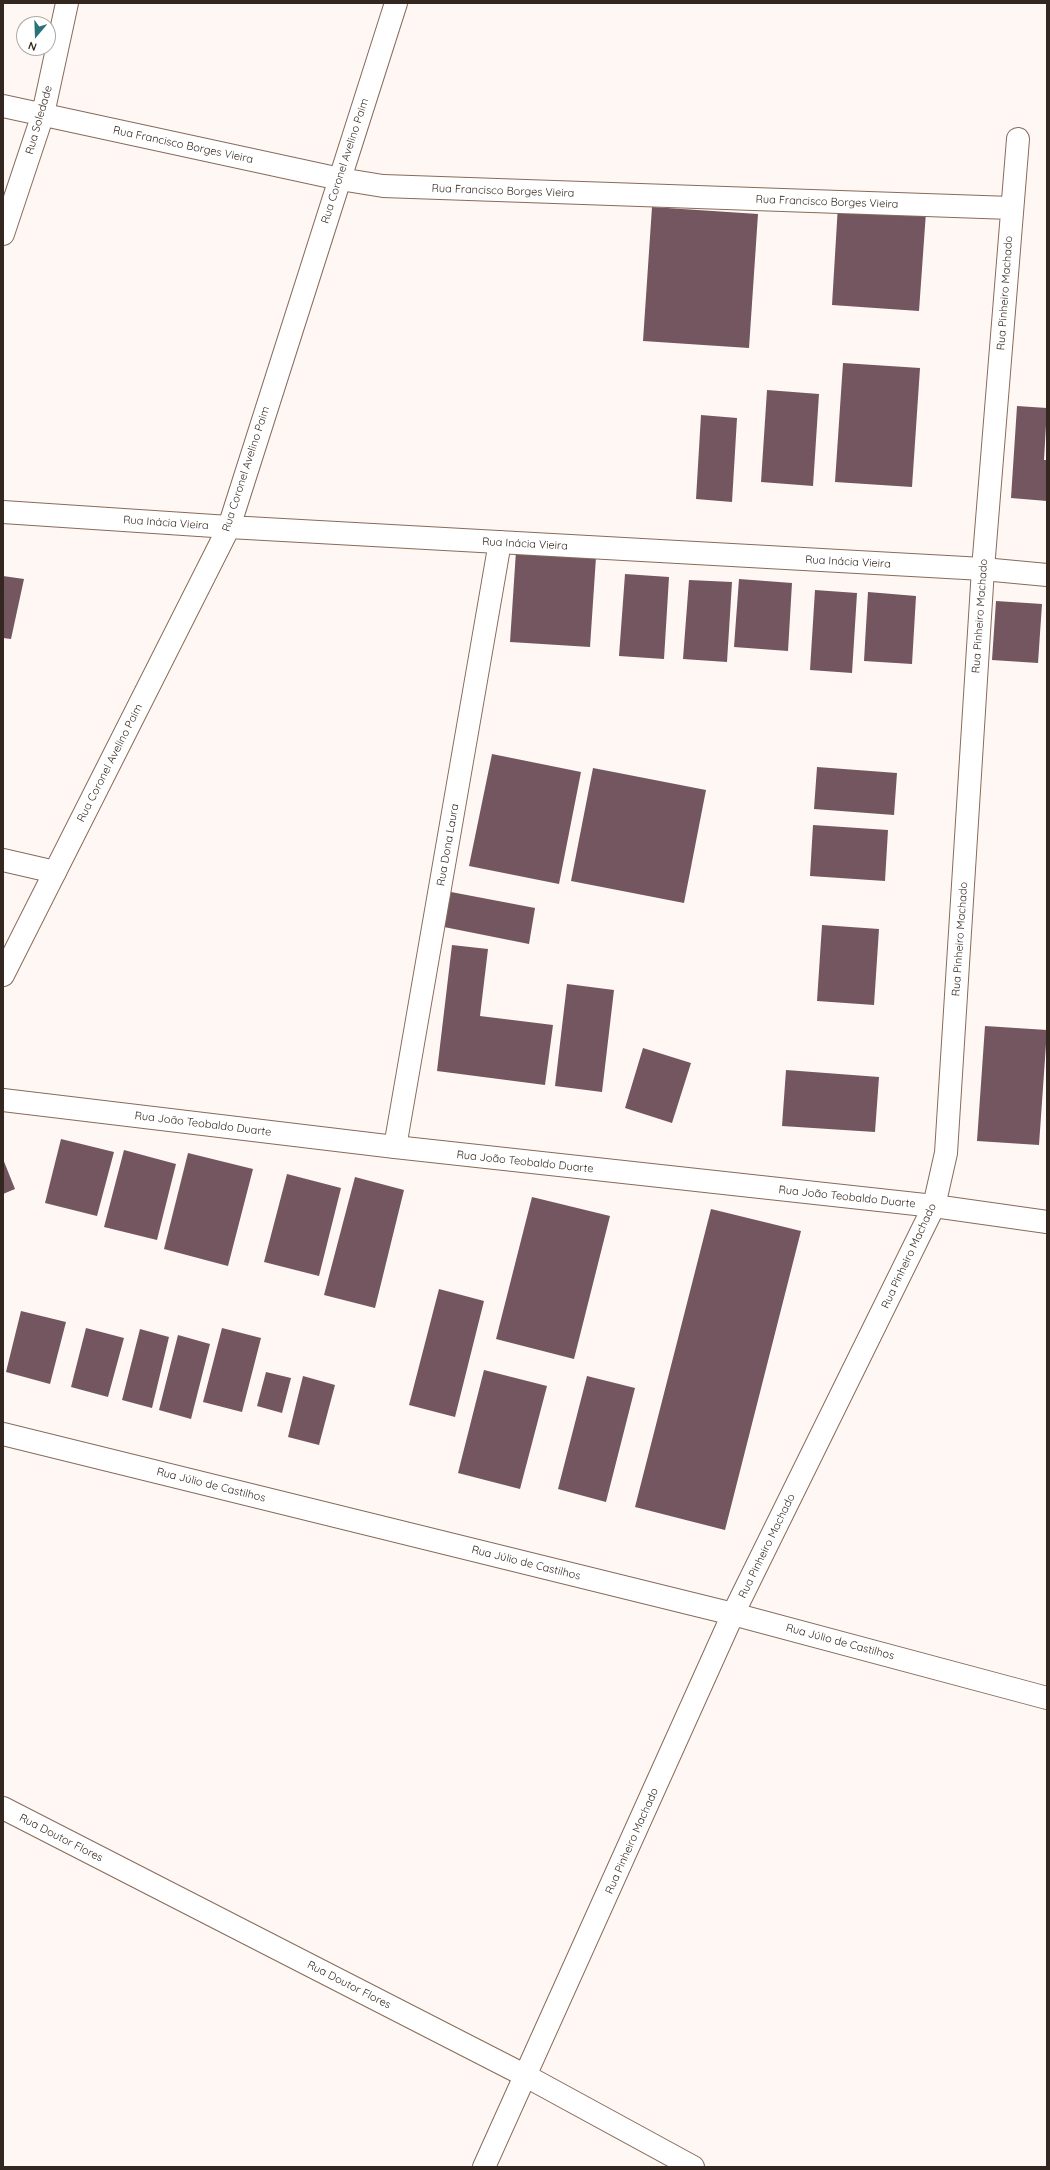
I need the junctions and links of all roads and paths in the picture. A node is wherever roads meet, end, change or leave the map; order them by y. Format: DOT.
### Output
graph roads {
  1 [pos="67,3"];
  2 [pos="396,3"];
  3 [pos="3,106"];
  4 [pos="43,114"];
  5 [pos="1018,139"];
  6 [pos="340,179"];
  7 [pos="1011,208"];
  8 [pos="3,234"];
  9 [pos="3,512"];
  10 [pos="229,527"];
  11 [pos="500,542"];
  12 [pos="983,569"];
  13 [pos="1047,574"];
  14 [pos="3,860"];
  15 [pos="55,872"];
  16 [pos="3,975"];
  17 [pos="3,1100"];
  18 [pos="395,1147"];
  19 [pos="934,1206"];
  20 [pos="1047,1222"];
  21 [pos="3,1434"];
  22 [pos="733,1614"];
  23 [pos="1047,1698"];
  24 [pos="3,1808"];
  25 [pos="526,2076"];
  26 [pos="484,2167"];
  27 [pos="692,2167"];
  1 -- 4 [label="street, Rua Soledade"];
  2 -- 6 [label="street, Rua Coronel Avelino Paim"];
  3 -- 4 [label="street, Rua Francisco Borges Vieira"];
  4 -- 6 [label="street, Rua Francisco Borges Vieira"];
  4 -- 8 [label="street, Rua Soledade"];
  5 -- 7 [label="street, Rua Pinheiro Machado"];
  6 -- 7 [label="street, Rua Francisco Borges Vieira"];
  6 -- 10 [label="street, Rua Coronel Avelino Paim"];
  7 -- 12 [label="street, Rua Pinheiro Machado"];
  9 -- 10 [label="street, Rua Inácia Vieira"];
  10 -- 11 [label="street, Rua Inácia Vieira"];
  10 -- 15 [label="street, Rua Coronel Avelino Paim"];
  11 -- 12 [label="street, Rua Inácia Vieira"];
  11 -- 18 [label="street, Rua Dona Laura"];
  12 -- 13 [label="street, Rua Inácia Vieira"];
  12 -- 19 [label="street, Rua Pinheiro Machado"];
  14 -- 15 [label="street"];
  15 -- 16 [label="street, Rua Coronel Avelino Paim"];
  17 -- 18 [label="street, Rua João Teobaldo Duarte"];
  18 -- 19 [label="street, Rua João Teobaldo Duarte"];
  19 -- 20 [label="street, Rua João Teobaldo Duarte"];
  19 -- 22 [label="street, Rua Pinheiro Machado"];
  21 -- 22 [label="street, Rua Júlio de Castilhos"];
  22 -- 23 [label="street, Rua Júlio de Castilhos"];
  22 -- 25 [label="street, Rua Pinheiro Machado"];
  24 -- 25 [label="street, Rua Doutor Flores"];
  25 -- 26 [label="street, Rua Pinheiro Machado"];
  25 -- 27 [label="street, Rua Doutor Flores"];
}
